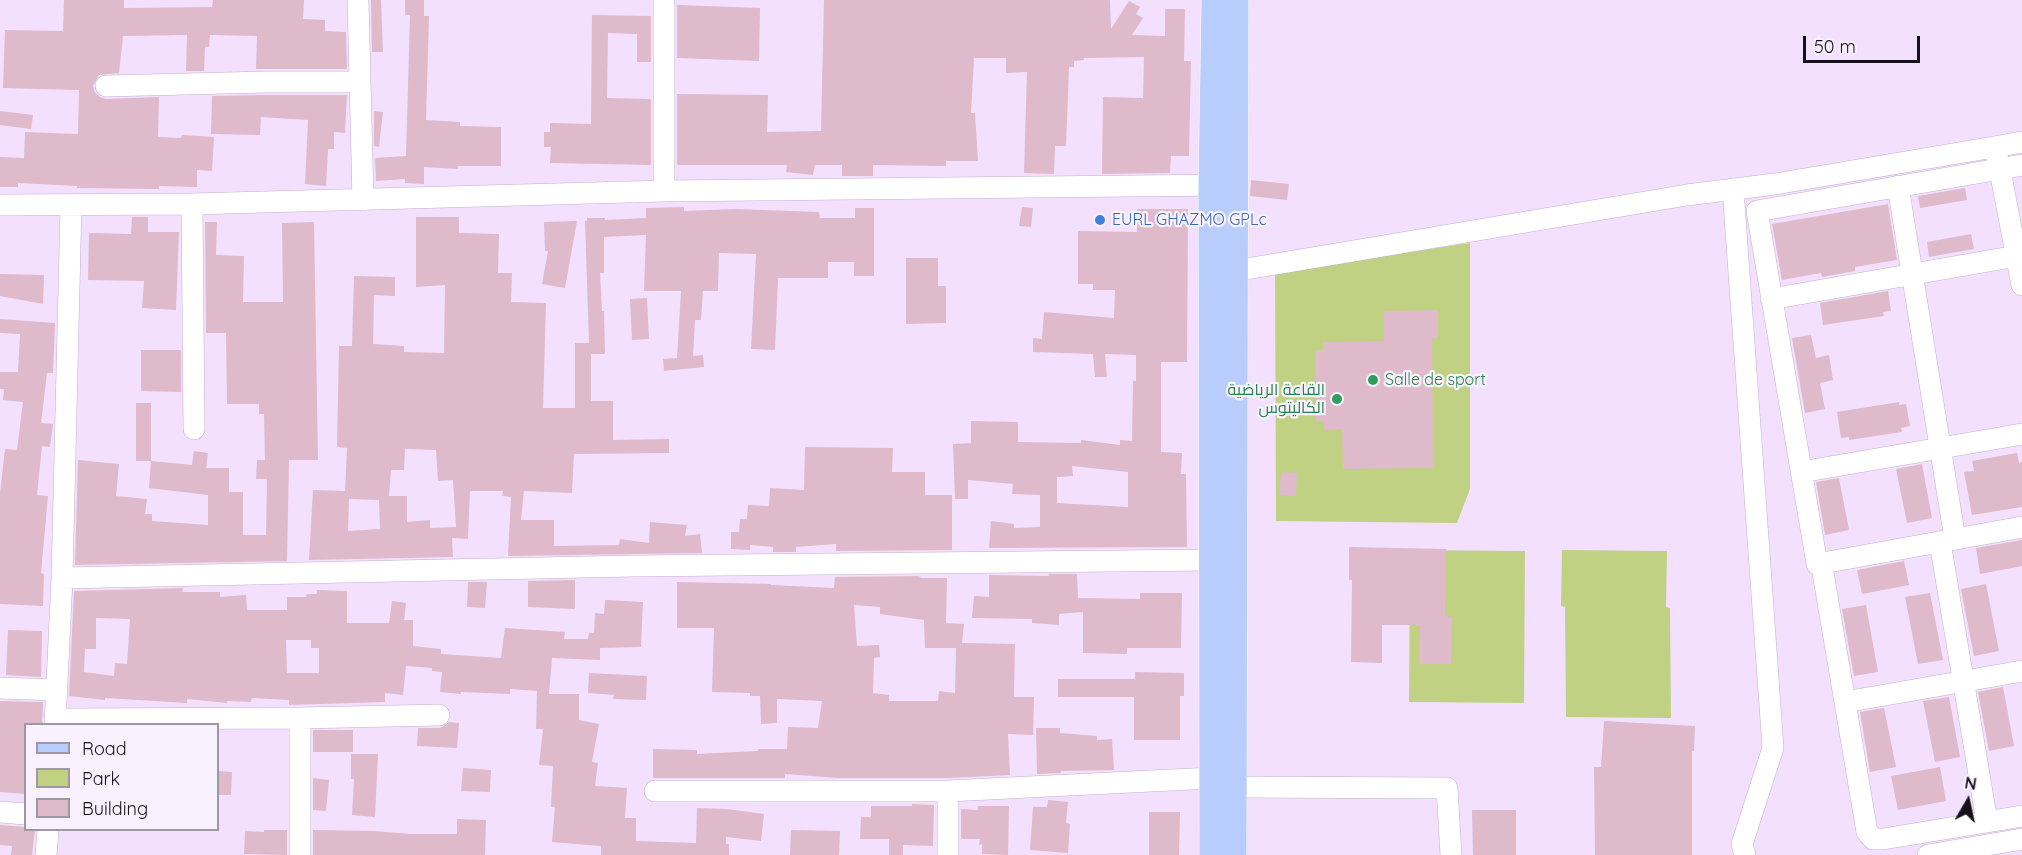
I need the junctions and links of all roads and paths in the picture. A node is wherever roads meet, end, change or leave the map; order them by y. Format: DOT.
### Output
graph roads {
  1 [pos="358,0"];
  2 [pos="664,0"];
  3 [pos="1215,0"];
  4 [pos="1235,0"];
  5 [pos="360,82"];
  6 [pos="106,86"];
  7 [pos="2022,142"];
  8 [pos="1994,147"];
  9 [pos="2022,165"];
  10 [pos="1999,169"];
  11 [pos="1223,185"];
  12 [pos="1898,186"];
  13 [pos="1733,189"];
  14 [pos="664,191"];
  15 [pos="363,200"];
  16 [pos="192,204"];
  17 [pos="0,205"];
  18 [pos="71,205"];
  19 [pos="2020,256"];
  20 [pos="1234,271"];
  21 [pos="1914,274"];
  22 [pos="2022,285"];
  23 [pos="1772,299"];
  24 [pos="194,429"];
  25 [pos="2022,434"];
  26 [pos="1940,448"];
  27 [pos="1801,472"];
  28 [pos="2022,527"];
  29 [pos="1947,540"];
  30 [pos="1212,560"];
  31 [pos="1817,564"];
  32 [pos="62,578"];
  33 [pos="2022,671"];
  34 [pos="1964,682"];
  35 [pos="0,688"];
  36 [pos="56,690"];
  37 [pos="1845,702"];
  38 [pos="439,715"];
  39 [pos="300,718"];
  40 [pos="55,722"];
  41 [pos="1222,782"];
  42 [pos="655,791"];
  43 [pos="948,791"];
  44 [pos="0,812"];
  45 [pos="24,814"];
  46 [pos="2022,816"];
  47 [pos="1988,822"];
  48 [pos="48,831"];
  49 [pos="2022,839"];
  50 [pos="46,855"];
  51 [pos="300,855"];
  52 [pos="948,855"];
  53 [pos="1213,855"];
  54 [pos="1233,855"];
  55 [pos="1451,855"];
  56 [pos="1745,855"];
  57 [pos="1928,855"];
  1 -- 5 [label="street"];
  2 -- 14 [label="street"];
  3 -- 11 [label="main road"];
  4 -- 11 [label="main road"];
  5 -- 6 [label="street"];
  5 -- 15 [label="street"];
  7 -- 8 [label="street"];
  8 -- 10 [label="street"];
  8 -- 13 [label="street"];
  9 -- 10 [label="street"];
  10 -- 12 [label="street"];
  10 -- 19 [label="street"];
  11 -- 14 [label="street"];
  11 -- 20 [label="main road"];
  11 -- 30 [label="main road"];
  12 -- 21 [label="street"];
  12 -- 23 [label="street"];
  13 -- 20 [label="street"];
  13 -- 56 [label="street"];
  14 -- 15 [label="street"];
  15 -- 16 [label="street"];
  16 -- 18 [label="street"];
  16 -- 24 [label="street"];
  17 -- 18 [label="street"];
  18 -- 32 [label="street"];
  19 -- 21 [label="street"];
  19 -- 22 [label="street"];
  20 -- 41 [label="main road"];
  21 -- 23 [label="street"];
  21 -- 26 [label="street"];
  23 -- 27 [label="street"];
  25 -- 26 [label="street"];
  26 -- 27 [label="street"];
  26 -- 29 [label="street"];
  27 -- 31 [label="street"];
  28 -- 29 [label="street"];
  29 -- 31 [label="street"];
  29 -- 34 [label="street"];
  30 -- 32 [label="street"];
  30 -- 41 [label="main road"];
  31 -- 37 [label="street"];
  32 -- 36 [label="street"];
  33 -- 34 [label="street"];
  34 -- 37 [label="street"];
  34 -- 47 [label="street"];
  35 -- 36 [label="street"];
  36 -- 40 [label="street"];
  37 -- 47 [label="street"];
  38 -- 39 [label="street"];
  39 -- 40 [label="street"];
  39 -- 51 [label="street"];
  41 -- 43 [label="street"];
  41 -- 53 [label="main road"];
  41 -- 54 [label="main road"];
  41 -- 55 [label="street"];
  42 -- 43 [label="street"];
  43 -- 52 [label="street"];
  44 -- 45 [label="street"];
  46 -- 47 [label="street"];
  48 -- 50 [label="street"];
  49 -- 57 [label="street"];
}
